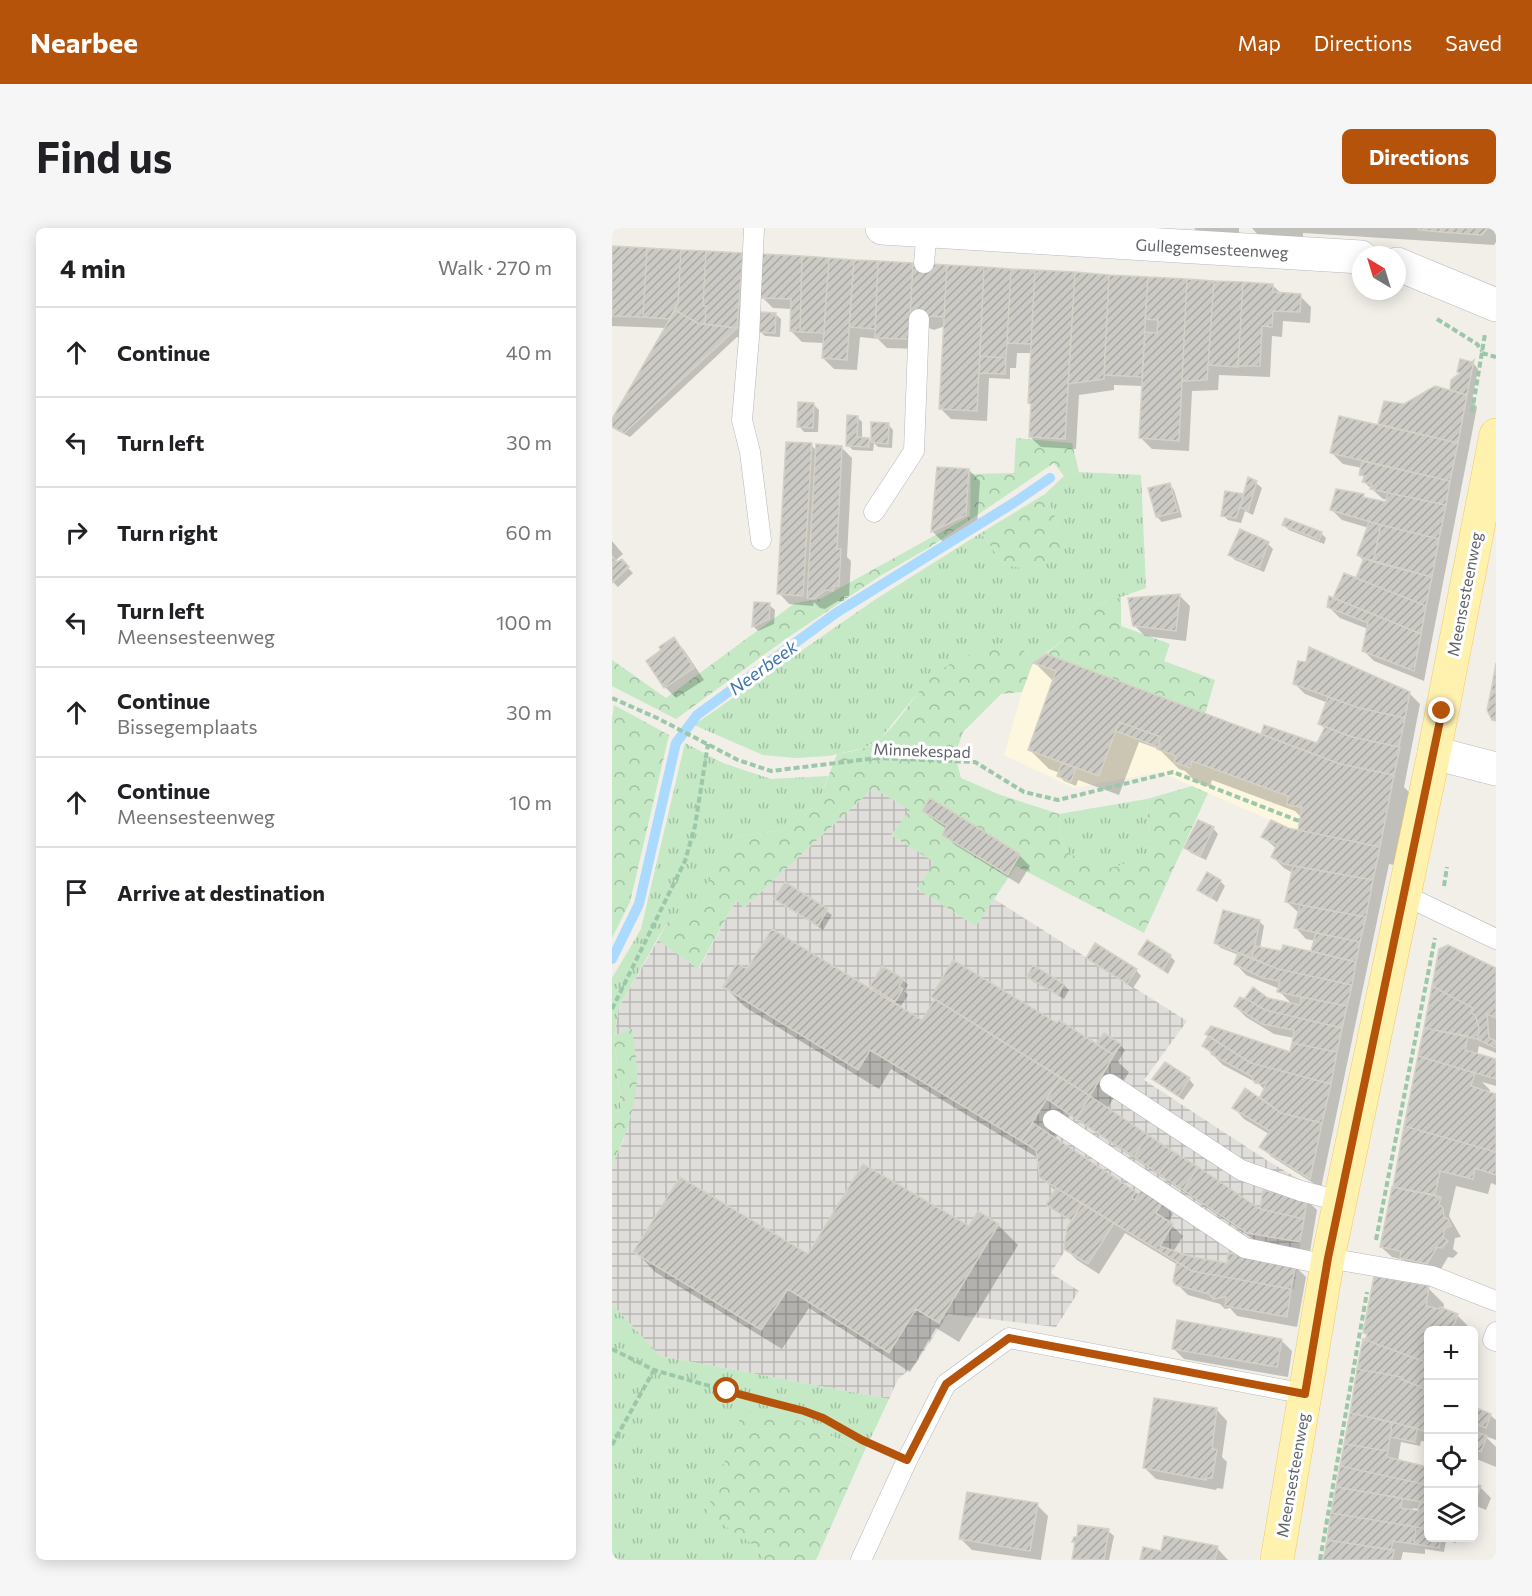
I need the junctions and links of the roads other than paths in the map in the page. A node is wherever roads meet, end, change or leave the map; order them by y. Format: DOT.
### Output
graph roads {
  1 [pos="754,228"];
  2 [pos="882,228"];
  3 [pos="927,231"];
  4 [pos="1352,256"];
  5 [pos="924,263"];
  6 [pos="1406,268"];
  7 [pos="1496,305"];
  8 [pos="919,319"];
  9 [pos="1496,435"];
  10 [pos="874,512"];
  11 [pos="761,540"];
  12 [pos="1434,753"];
  13 [pos="1496,769"];
  14 [pos="1404,895"];
  15 [pos="1496,939"];
  16 [pos="1110,1084"];
  17 [pos="1053,1120"];
  18 [pos="1340,1201"];
  19 [pos="1328,1262"];
  20 [pos="1496,1301"];
  21 [pos="1496,1332"];
  22 [pos="1496,1341"];
  23 [pos="1305,1394"];
  24 [pos="861,1560"];
  25 [pos="1277,1560"];
  1 -- 11 [label="lane"];
  2 -- 3 [label="street, Gullegemsesteenweg"];
  3 -- 4 [label="street, Gullegemsesteenweg"];
  3 -- 5 [label="lane"];
  6 -- 7 [label="street"];
  8 -- 10 [label="lane"];
  9 -- 12 [label="main road, Meensesteenweg"];
  12 -- 13 [label="street"];
  12 -- 14 [label="main road, Meensesteenweg"];
  14 -- 15 [label="lane"];
  14 -- 18 [label="main road, Meensesteenweg"];
  16 -- 18 [label="lane"];
  17 -- 19 [label="lane"];
  18 -- 19 [label="main road, Meensesteenweg"];
  19 -- 20 [label="lane"];
  19 -- 23 [label="main road, Meensesteenweg"];
  21 -- 22 [label="lane"];
  23 -- 24 [label="lane"];
  23 -- 25 [label="main road, Meensesteenweg"];
}
